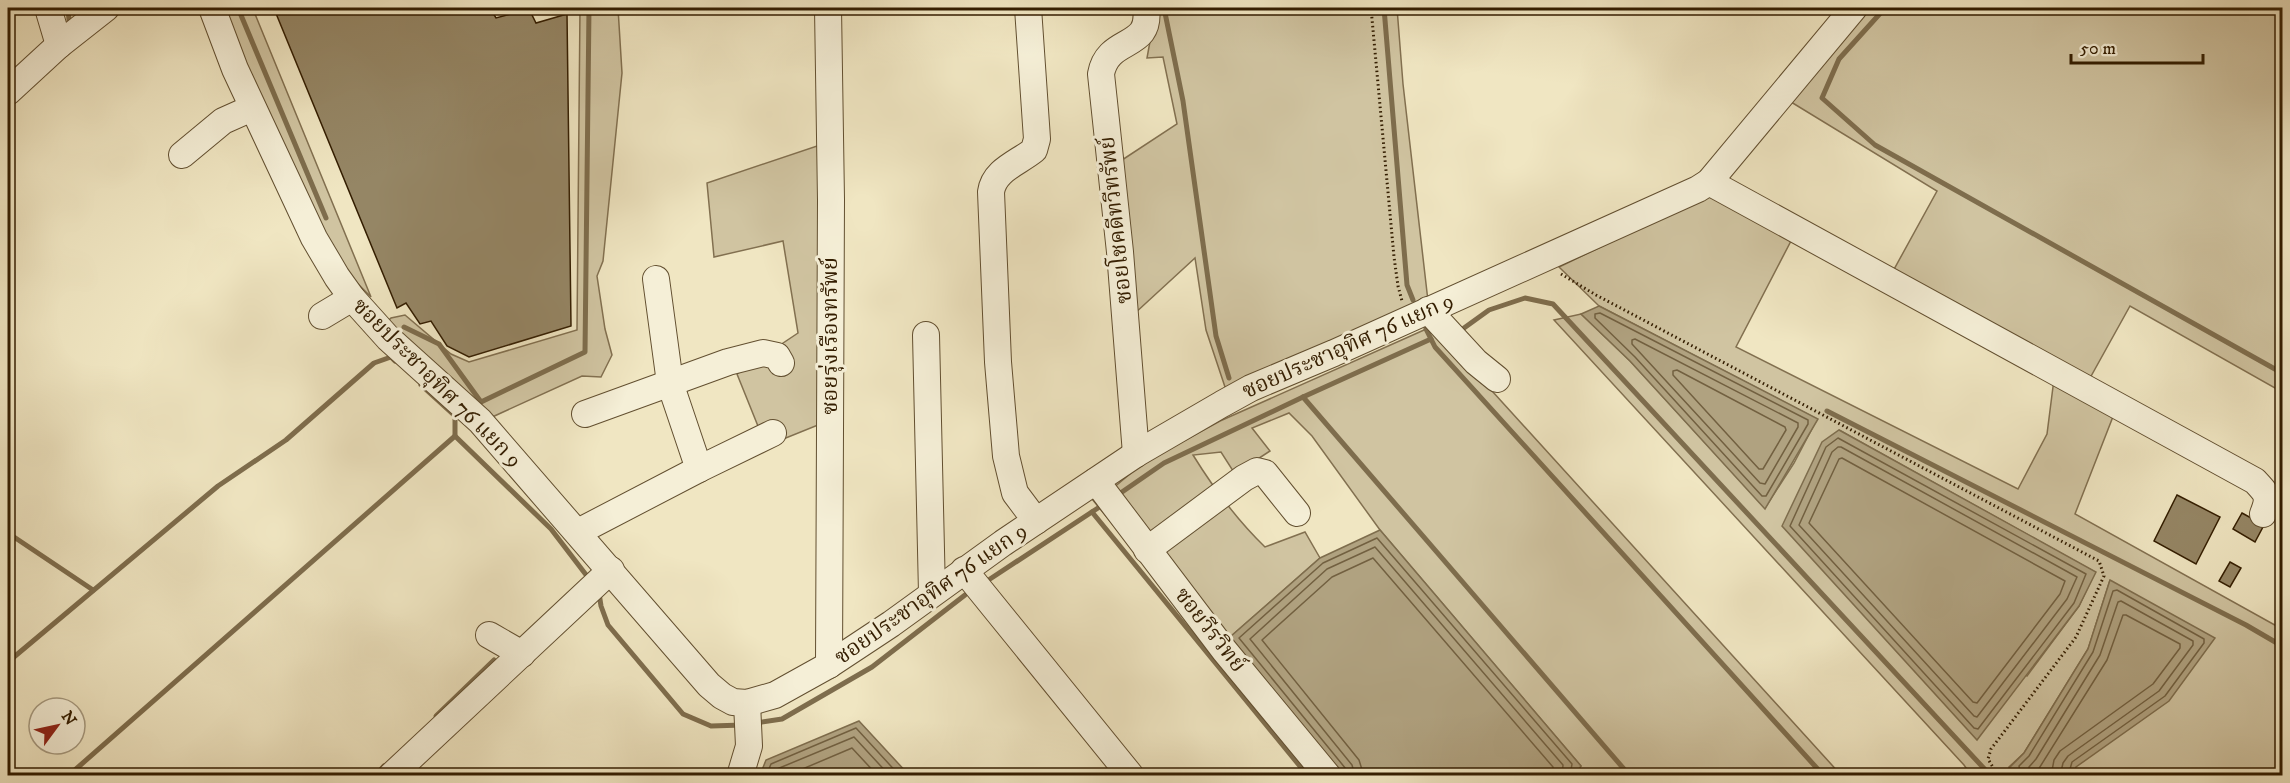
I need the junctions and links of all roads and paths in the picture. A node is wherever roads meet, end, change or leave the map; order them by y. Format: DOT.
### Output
graph roads {
  1 [pos="48,8"];
  2 [pos="106,8"];
  3 [pos="212,8"];
  4 [pos="828,8"];
  5 [pos="1028,8"];
  6 [pos="1146,8"];
  7 [pos="1371,8"];
  8 [pos="1854,8"];
  9 [pos="59,45"];
  10 [pos="8,92"];
  11 [pos="252,108"];
  12 [pos="182,155"];
  13 [pos="1709,182"];
  14 [pos="1539,261"];
  15 [pos="656,279"];
  16 [pos="352,298"];
  17 [pos="1418,315"];
  18 [pos="322,316"];
  19 [pos="926,335"];
  20 [pos="781,363"];
  21 [pos="1497,379"];
  22 [pos="670,383"];
  23 [pos="585,414"];
  24 [pos="773,433"];
  25 [pos="1136,454"];
  26 [pos="699,469"];
  27 [pos="1095,481"];
  28 [pos="1297,513"];
  29 [pos="2263,514"];
  30 [pos="1036,521"];
  31 [pos="578,532"];
  32 [pos="1147,550"];
  33 [pos="611,570"];
  34 [pos="964,570"];
  35 [pos="932,592"];
  36 [pos="489,635"];
  37 [pos="522,654"];
  38 [pos="830,665"];
  39 [pos="747,703"];
  40 [pos="391,776"];
  41 [pos="740,776"];
  42 [pos="1131,776"];
  43 [pos="1328,776"];
  44 [pos="2003,776"];
  1 -- 9 [label="street"];
  2 -- 9 [label="street"];
  3 -- 11 [label="street, ซอยประชาอุทิศ 76 แยก 9"];
  4 -- 38 [label="street, ซอยรุ่งเรืองทรัพย์"];
  5 -- 30 [label="street"];
  6 -- 25 [label="street, ซอยโชคดีทวีทรัพย์"];
  7 -- 17 [label="path"];
  8 -- 13 [label="street, ซอยประชาอุทิศ 76 แยก 9"];
  9 -- 10 [label="street"];
  11 -- 12 [label="street"];
  11 -- 16 [label="street, ซอยประชาอุทิศ 76 แยก 9"];
  13 -- 14 [label="street, ซอยประชาอุทิศ 76 แยก 9"];
  13 -- 29 [label="street"];
  14 -- 17 [label="street, ซอยประชาอุทิศ 76 แยก 9"];
  14 -- 44 [label="path"];
  15 -- 22 [label="street"];
  16 -- 18 [label="street"];
  16 -- 31 [label="street, ซอยประชาอุทิศ 76 แยก 9"];
  17 -- 21 [label="street"];
  17 -- 25 [label="street, ซอยประชาอุทิศ 76 แยก 9"];
  19 -- 35 [label="street"];
  20 -- 22 [label="street"];
  22 -- 23 [label="street"];
  22 -- 26 [label="street"];
  24 -- 26 [label="street"];
  25 -- 27 [label="street, ซอยประชาอุทิศ 76 แยก 9"];
  26 -- 31 [label="street"];
  27 -- 30 [label="street, ซอยประชาอุทิศ 76 แยก 9"];
  27 -- 32 [label="street, ซอยวีรวิทย์"];
  28 -- 32 [label="street"];
  30 -- 34 [label="street, ซอยประชาอุทิศ 76 แยก 9"];
  31 -- 33 [label="street, ซอยประชาอุทิศ 76 แยก 9"];
  32 -- 43 [label="street, ซอยวีรวิทย์"];
  33 -- 37 [label="street"];
  33 -- 39 [label="street, ซอยประชาอุทิศ 76 แยก 9"];
  34 -- 35 [label="street, ซอยประชาอุทิศ 76 แยก 9"];
  34 -- 42 [label="street"];
  35 -- 38 [label="street, ซอยประชาอุทิศ 76 แยก 9"];
  36 -- 37 [label="street"];
  37 -- 40 [label="street"];
  38 -- 39 [label="street, ซอยประชาอุทิศ 76 แยก 9"];
  39 -- 41 [label="street"];
}
